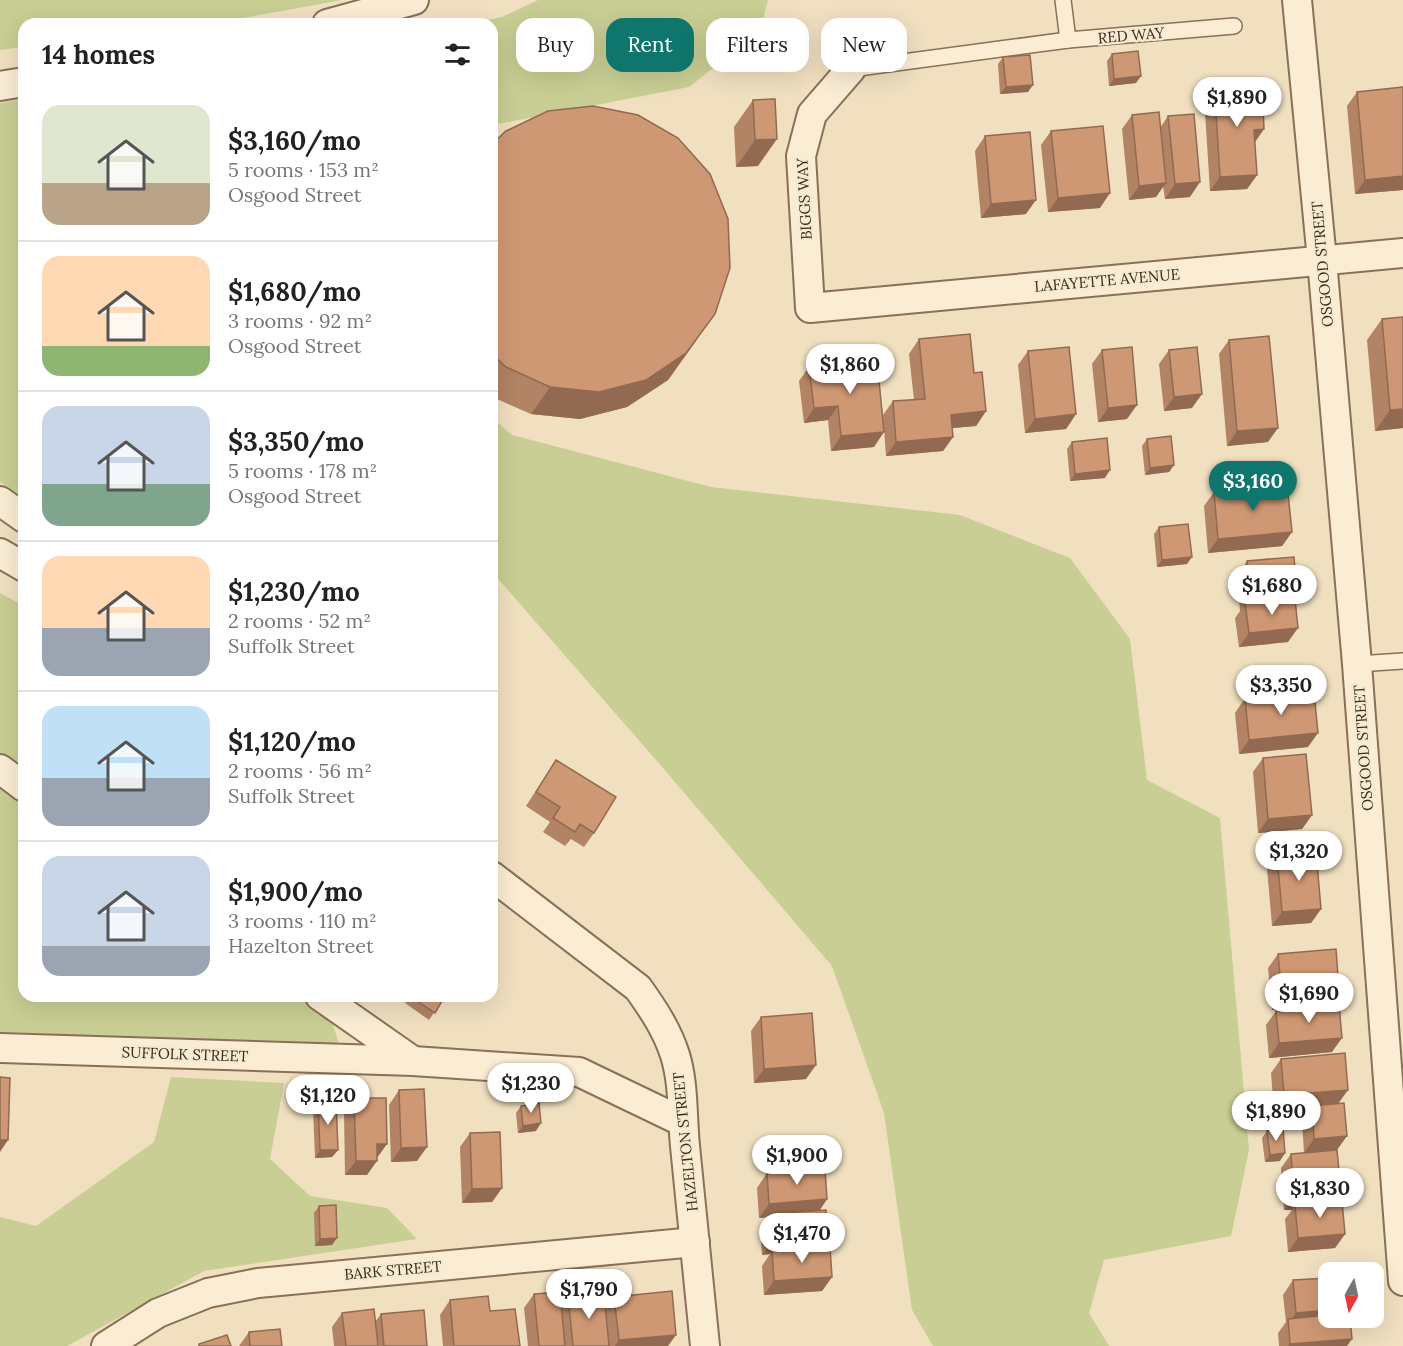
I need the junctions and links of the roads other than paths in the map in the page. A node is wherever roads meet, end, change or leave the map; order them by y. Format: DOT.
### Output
graph roads {
  1 [pos="414,0"];
  2 [pos="1063,0"];
  3 [pos="1297,0"];
  4 [pos="349,18"];
  5 [pos="1234,26"];
  6 [pos="1068,40"];
  7 [pos="907,61"];
  8 [pos="847,72"];
  9 [pos="18,83"];
  10 [pos="0,86"];
  11 [pos="1403,253"];
  12 [pos="1322,260"];
  13 [pos="810,308"];
  14 [pos="0,501"];
  15 [pos="18,514"];
  16 [pos="0,553"];
  17 [pos="18,564"];
  18 [pos="1403,661"];
  19 [pos="1357,664"];
  20 [pos="0,769"];
  21 [pos="18,782"];
  22 [pos="498,881"];
  23 [pos="329,1002"];
  24 [pos="0,1048"];
  25 [pos="413,1061"];
  26 [pos="683,1122"];
  27 [pos="695,1242"];
  28 [pos="1403,1281"];
  29 [pos="106,1346"];
  30 [pos="705,1346"];
  1 -- 4 [label="street"];
  2 -- 6 [label="lane"];
  3 -- 12 [label="street, OSGOOD STREET"];
  5 -- 6 [label="lane, RED WAY"];
  6 -- 7 [label="lane, RED WAY"];
  8 -- 13 [label="street, BIGGS WAY"];
  9 -- 10 [label="street"];
  11 -- 12 [label="street, LAFAYETTE AVENUE"];
  12 -- 13 [label="street, LAFAYETTE AVENUE"];
  12 -- 19 [label="street, OSGOOD STREET"];
  14 -- 15 [label="street"];
  16 -- 17 [label="street"];
  18 -- 19 [label="lane"];
  19 -- 28 [label="street, OSGOOD STREET"];
  20 -- 21 [label="street"];
  22 -- 26 [label="street, HAZELTON STREET"];
  23 -- 25 [label="street"];
  24 -- 25 [label="street, SUFFOLK STREET"];
  25 -- 26 [label="street, SUFFOLK STREET"];
  26 -- 27 [label="street, HAZELTON STREET"];
  27 -- 29 [label="street, BARK STREET"];
  27 -- 30 [label="street, HAZELTON STREET"];
}
